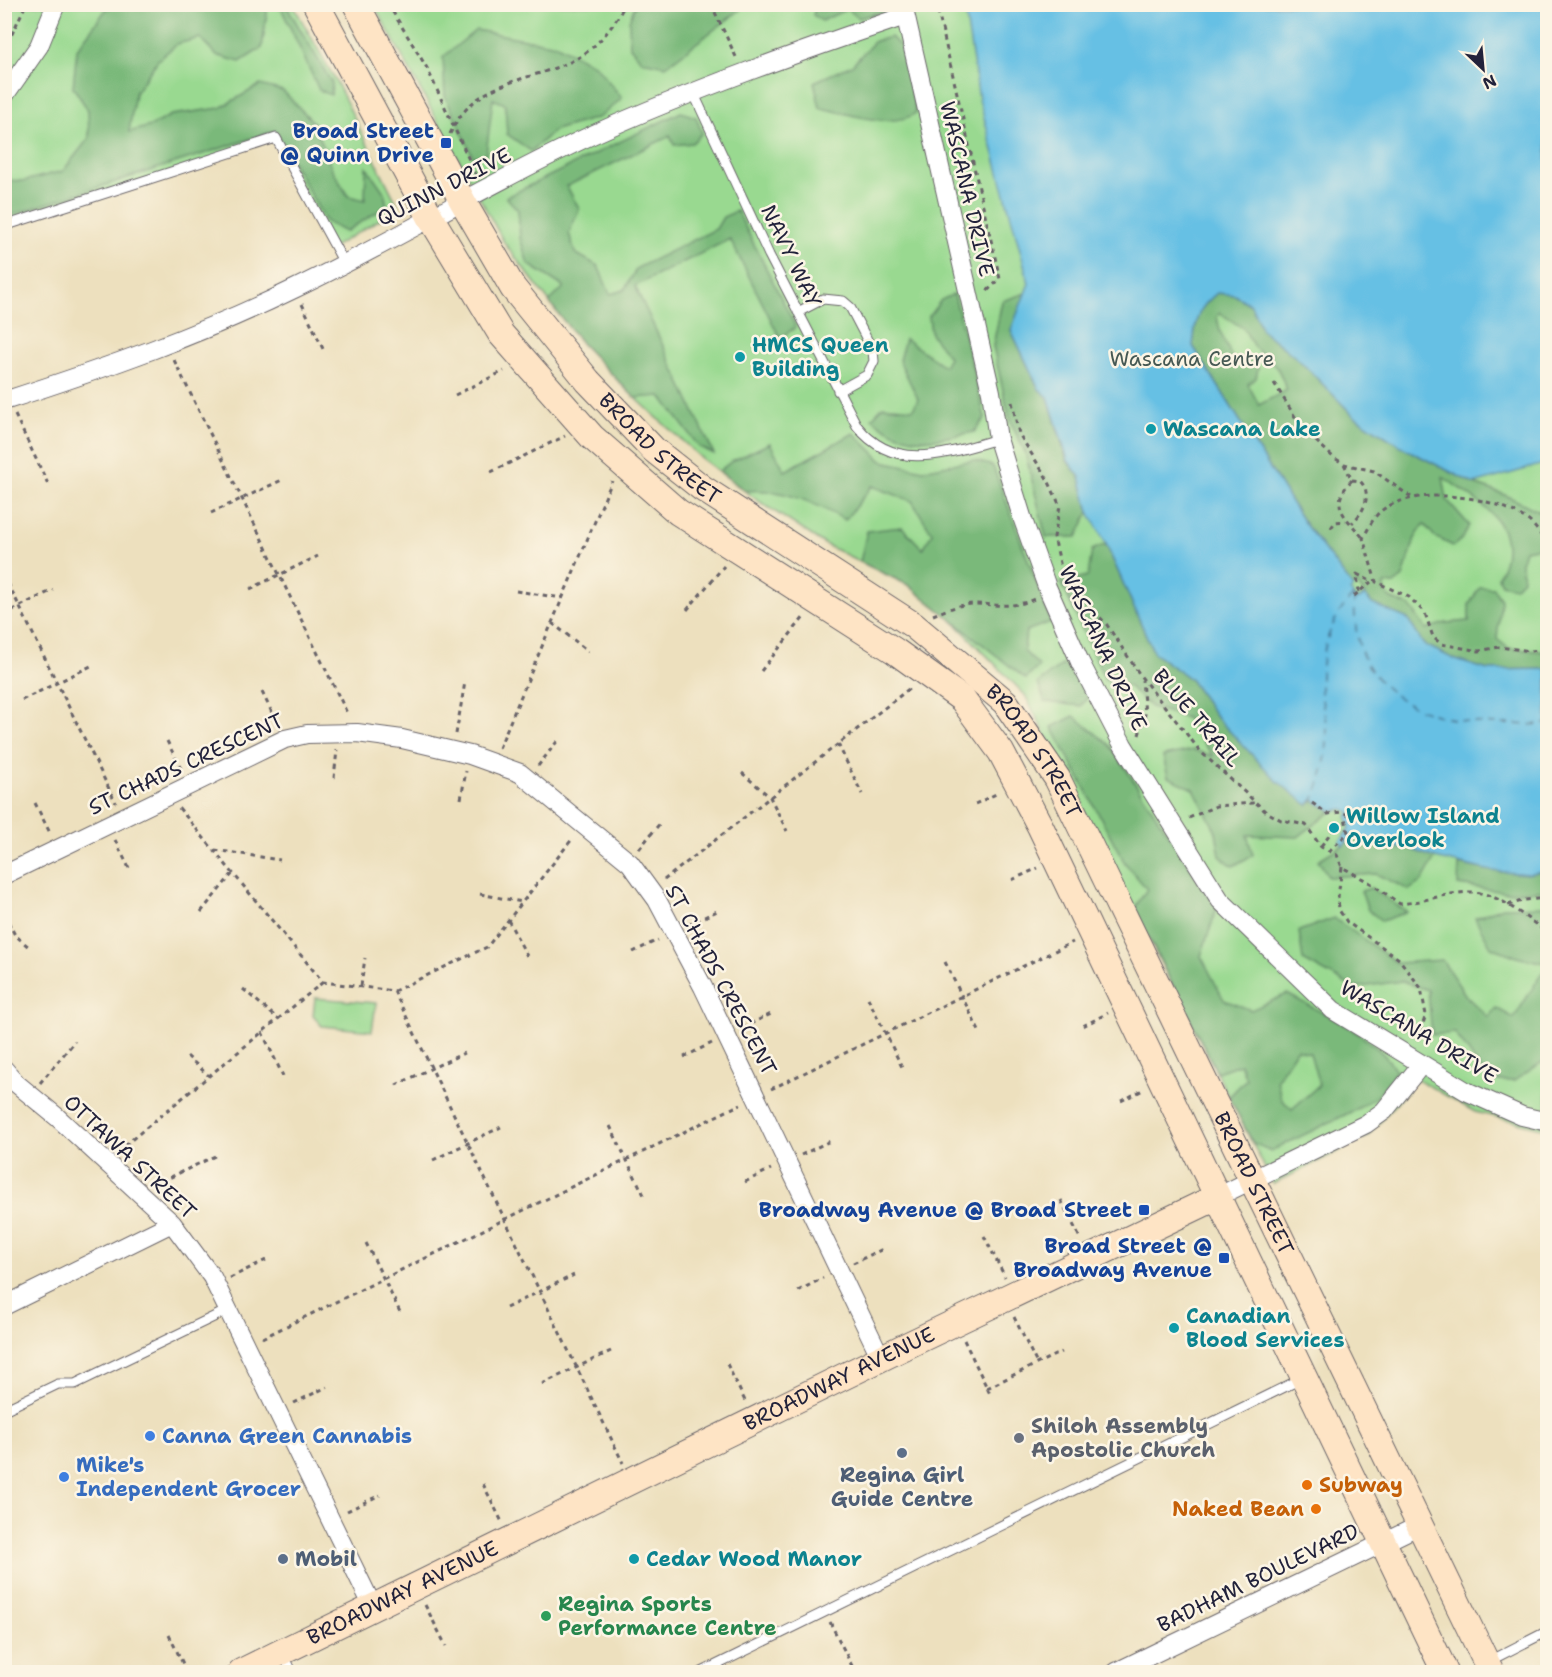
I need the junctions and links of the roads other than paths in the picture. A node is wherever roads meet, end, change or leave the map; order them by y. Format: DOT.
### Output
graph roads {
  1 [pos="56,4"];
  2 [pos="316,4"];
  3 [pos="356,4"];
  4 [pos="904,10"];
  5 [pos="693,92"];
  6 [pos="4,96"];
  7 [pos="463,202"];
  8 [pos="431,218"];
  9 [pos="4,226"];
  10 [pos="344,263"];
  11 [pos="798,312"];
  12 [pos="838,391"];
  13 [pos="6,401"];
  14 [pos="998,439"];
  15 [pos="4,874"];
  16 [pos="1421,1065"];
  17 [pos="4,1069"];
  18 [pos="17,1092"];
  19 [pos="1548,1122"];
  20 [pos="1251,1179"];
  21 [pos="1217,1197"];
  22 [pos="172,1223"];
  23 [pos="4,1306"];
  24 [pos="230,1309"];
  25 [pos="881,1358"];
  26 [pos="1303,1378"];
  27 [pos="4,1410"];
  28 [pos="1420,1525"];
  29 [pos="1381,1544"];
  30 [pos="374,1609"];
  31 [pos="1548,1632"];
  32 [pos="287,1663"];
  33 [pos="1489,1667"];
  34 [pos="241,1672"];
  35 [pos="702,1672"];
  36 [pos="1116,1672"];
  37 [pos="1444,1672"];
  1 -- 6 [label="street"];
  2 -- 8 [label="main road, BROAD STREET"];
  3 -- 7 [label="main road, BROAD STREET"];
  4 -- 5 [label="street, QUINN DRIVE"];
  4 -- 14 [label="street, WASCANA DRIVE"];
  5 -- 7 [label="street, QUINN DRIVE"];
  5 -- 11 [label="lane, NAVY WAY"];
  7 -- 8 [label="street, QUINN DRIVE"];
  7 -- 20 [label="main road, BROAD STREET"];
  8 -- 10 [label="street, QUINN DRIVE"];
  8 -- 21 [label="main road, BROAD STREET"];
  9 -- 10 [label="lane"];
  10 -- 13 [label="street, QUINN DRIVE"];
  11 -- 12 [label="lane, NAVY WAY"];
  11 -- 12 [label="lane"];
  12 -- 14 [label="lane, NAVY WAY"];
  14 -- 16 [label="street, WASCANA DRIVE"];
  15 -- 25 [label="street, ST CHADS CRESCENT"];
  16 -- 19 [label="street, WASCANA DRIVE"];
  16 -- 20 [label="street, BROADWAY AVENUE"];
  17 -- 18 [label="street, OTTAWA STREET"];
  18 -- 22 [label="street, OTTAWA STREET"];
  20 -- 21 [label="street, BROADWAY AVENUE"];
  20 -- 28 [label="main road, BROAD STREET"];
  21 -- 25 [label="main road, BROADWAY AVENUE"];
  21 -- 26 [label="main road, BROAD STREET"];
  22 -- 23 [label="street"];
  22 -- 24 [label="street, OTTAWA STREET"];
  24 -- 27 [label="lane"];
  24 -- 30 [label="street, OTTAWA STREET"];
  25 -- 30 [label="main road, BROADWAY AVENUE"];
  26 -- 29 [label="main road, BROAD STREET"];
  26 -- 35 [label="lane"];
  28 -- 29 [label="street, BADHAM BOULEVARD"];
  28 -- 33 [label="main road, BROAD STREET"];
  29 -- 36 [label="street, BADHAM BOULEVARD"];
  29 -- 37 [label="main road, BROAD STREET"];
  30 -- 32 [label="main road, BROADWAY AVENUE"];
  31 -- 33 [label="lane"];
  32 -- 34 [label="main road, BROADWAY AVENUE"];
}
